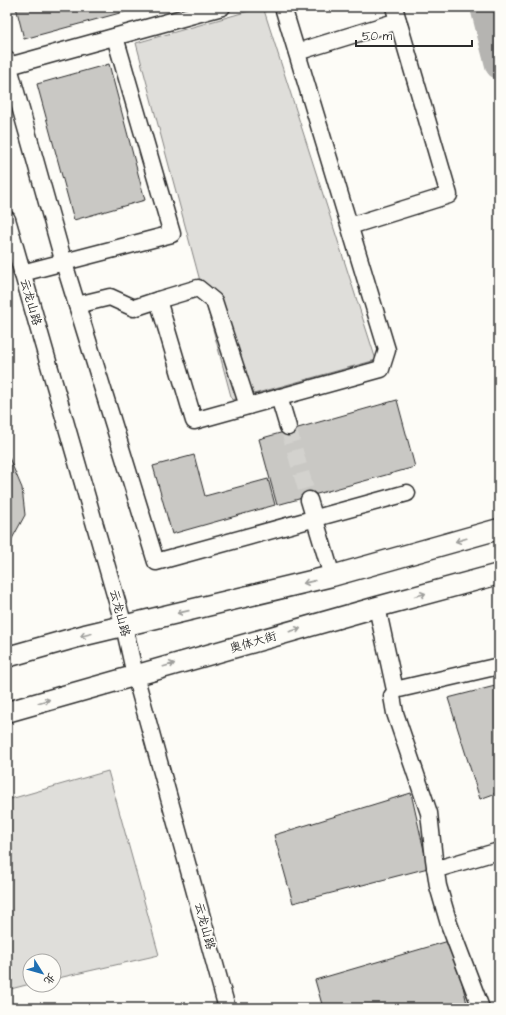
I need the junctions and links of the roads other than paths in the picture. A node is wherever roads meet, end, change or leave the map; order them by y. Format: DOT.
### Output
graph roads {
  1 [pos="222,7"];
  2 [pos="283,7"];
  3 [pos="396,14"];
  4 [pos="115,37"];
  5 [pos="297,52"];
  6 [pos="8,63"];
  7 [pos="7,219"];
  8 [pos="350,226"];
  9 [pos="64,263"];
  10 [pos="22,273"];
  11 [pos="158,300"];
  12 [pos="77,305"];
  13 [pos="279,397"];
  14 [pos="248,406"];
  15 [pos="288,427"];
  16 [pos="407,492"];
  17 [pos="309,500"];
  18 [pos="314,518"];
  19 [pos="499,529"];
  20 [pos="499,574"];
  21 [pos="332,576"];
  22 [pos="377,607"];
  23 [pos="124,626"];
  24 [pos="7,657"];
  25 [pos="499,666"];
  26 [pos="135,675"];
  27 [pos="392,696"];
  28 [pos="7,712"];
  29 [pos="499,851"];
  30 [pos="435,868"];
  31 [pos="227,1008"];
  32 [pos="481,1008"];
  1 -- 4 [label="street"];
  2 -- 5 [label="street"];
  3 -- 5 [label="street"];
  3 -- 8 [label="street"];
  4 -- 6 [label="street"];
  4 -- 9 [label="street"];
  5 -- 8 [label="street"];
  6 -- 9 [label="street"];
  7 -- 10 [label="street, 云龙山路"];
  8 -- 13 [label="street"];
  9 -- 10 [label="street"];
  9 -- 12 [label="street"];
  10 -- 23 [label="street, 云龙山路"];
  11 -- 12 [label="street"];
  11 -- 14 [label="street"];
  11 -- 14 [label="street"];
  12 -- 18 [label="street"];
  13 -- 14 [label="street"];
  13 -- 15 [label="street"];
  16 -- 18 [label="street"];
  17 -- 18 [label="street"];
  18 -- 21 [label="street"];
  19 -- 21 [label="main road, one-way"];
  22 -- 20 [label="main road, 奥体大街, one-way"];
  21 -- 23 [label="main road, one-way"];
  22 -- 25 [label="street"];
  26 -- 22 [label="main road, 奥体大街, one-way"];
  23 -- 24 [label="main road, one-way"];
  23 -- 26 [label="street, 云龙山路"];
  28 -- 26 [label="main road, 奥体大街, one-way"];
  26 -- 31 [label="street, 云龙山路"];
  27 -- 30 [label="street"];
  29 -- 30 [label="street"];
  30 -- 32 [label="street"];
}
